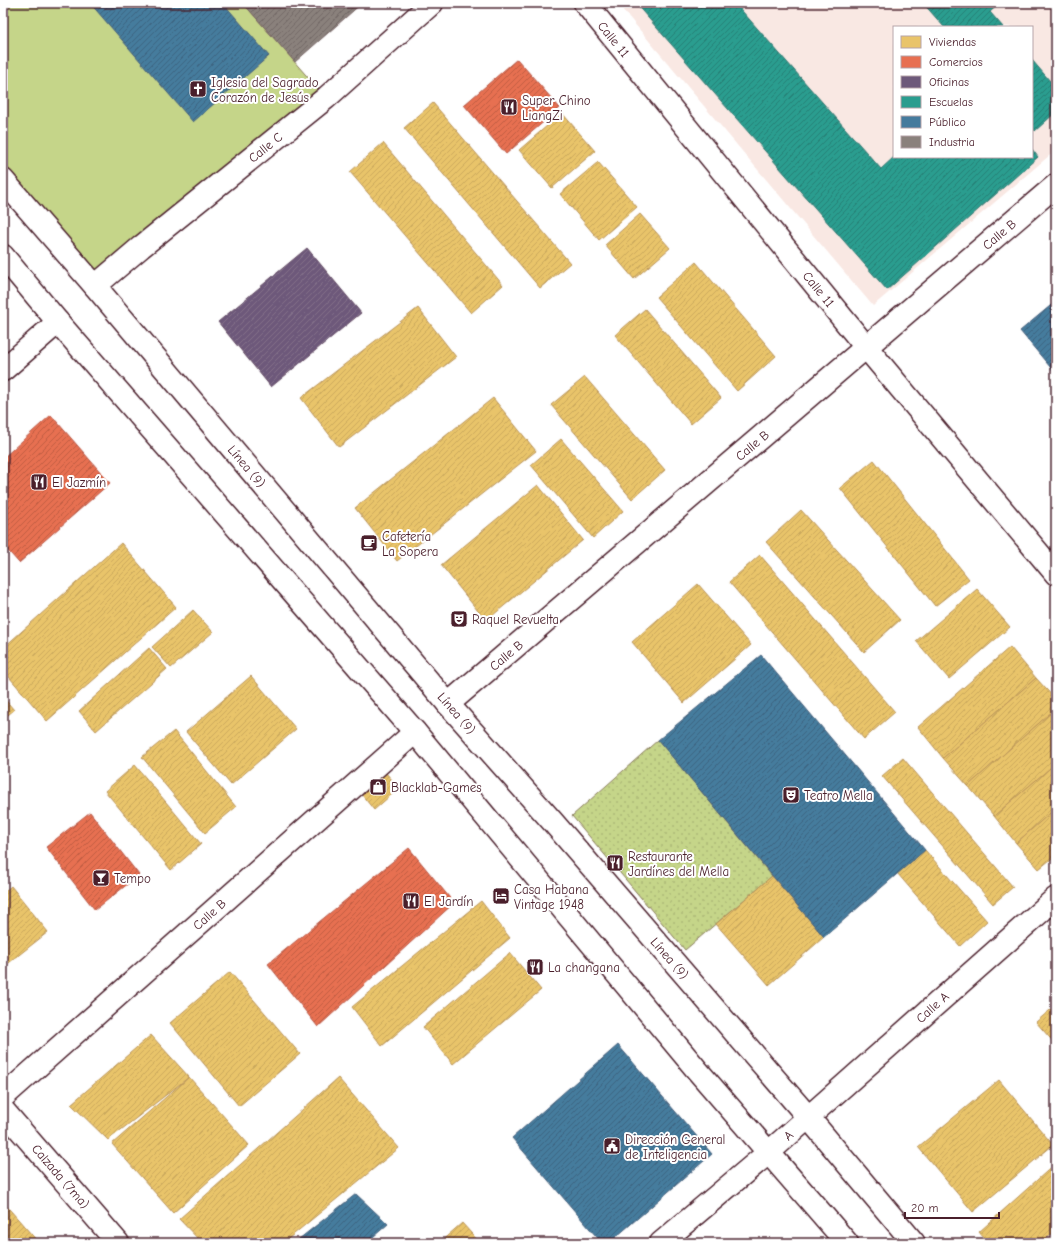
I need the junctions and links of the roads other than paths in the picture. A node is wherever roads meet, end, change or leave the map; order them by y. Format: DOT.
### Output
graph roads {
  1 [pos="432,3"];
  2 [pos="585,3"];
  3 [pos="3,180"];
  4 [pos="1056,185"];
  5 [pos="3,256"];
  6 [pos="95,286"];
  7 [pos="58,322"];
  8 [pos="866,347"];
  9 [pos="3,370"];
  10 [pos="1056,574"];
  11 [pos="448,704"];
  12 [pos="415,732"];
  13 [pos="1056,898"];
  14 [pos="3,1097"];
  15 [pos="3,1110"];
  16 [pos="808,1117"];
  17 [pos="768,1153"];
  18 [pos="118,1243"];
  19 [pos="661,1243"];
  20 [pos="847,1243"];
  21 [pos="914,1243"];
  1 -- 6 [label="street, Calle C"];
  2 -- 8 [label="street, Calle 11"];
  3 -- 6 [label="street, Línea (9)"];
  4 -- 8 [label="street, Calle B"];
  5 -- 7 [label="street"];
  6 -- 11 [label="street, Línea (9)"];
  7 -- 9 [label="street"];
  7 -- 12 [label="street"];
  8 -- 10 [label="street, Calle 11"];
  8 -- 11 [label="street, Calle B"];
  11 -- 16 [label="street, Línea (9)"];
  12 -- 14 [label="street, Calle B"];
  12 -- 17 [label="street"];
  13 -- 16 [label="street, Calle A"];
  15 -- 18 [label="street, Calzada (7ma)"];
  16 -- 17 [label="street, A"];
  16 -- 21 [label="street, Línea (9)"];
  17 -- 19 [label="street"];
  17 -- 20 [label="street"];
}
